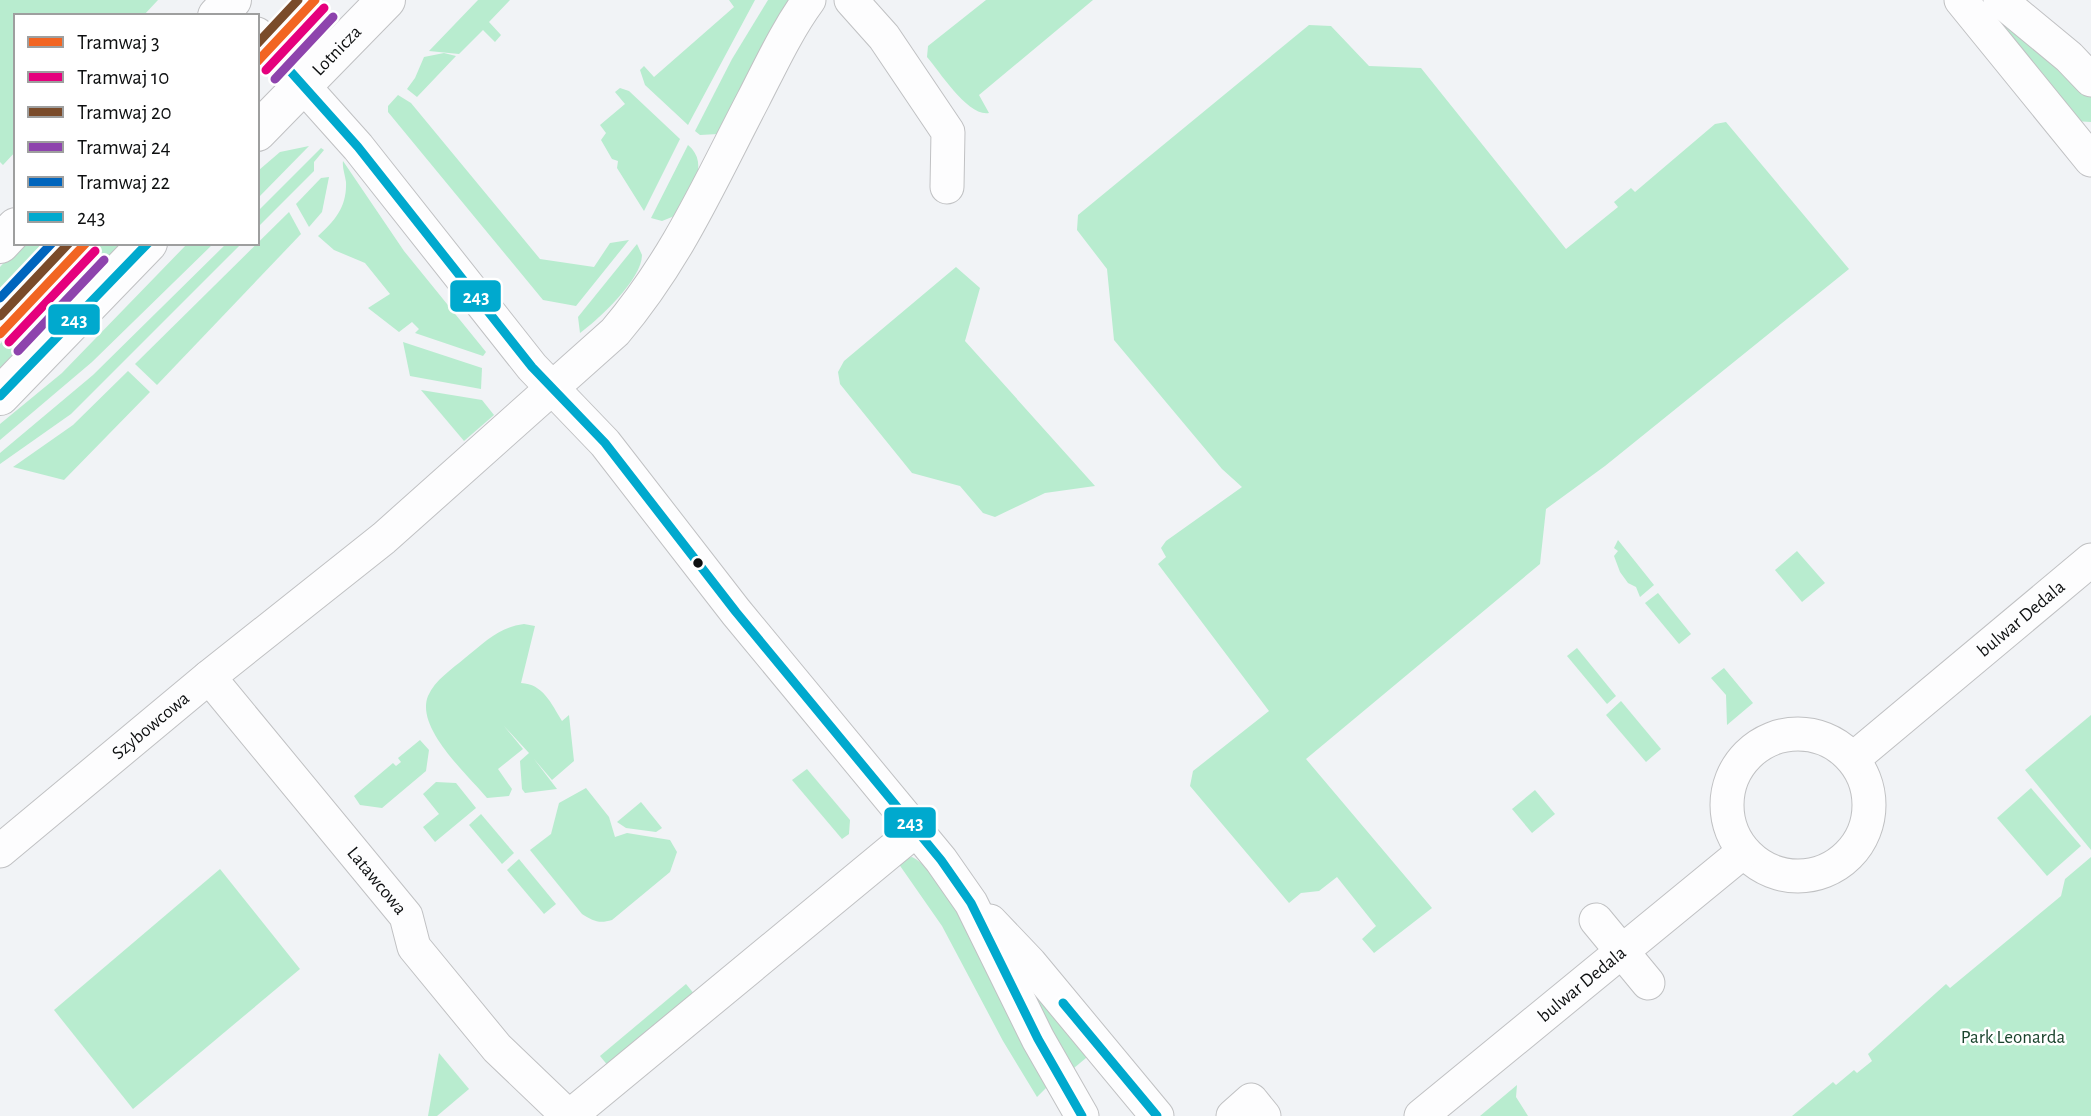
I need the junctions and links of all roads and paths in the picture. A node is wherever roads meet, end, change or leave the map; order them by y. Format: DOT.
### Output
graph roads {
  1 [pos="386,0"];
  2 [pos="809,0"];
  3 [pos="851,0"];
  4 [pos="1961,0"];
  5 [pos="2000,0"];
  6 [pos="259,36"];
  7 [pos="2091,80"];
  8 [pos="303,84"];
  9 [pos="259,130"];
  10 [pos="2087,146"];
  11 [pos="947,187"];
  12 [pos="14,229"];
  13 [pos="0,244"];
  14 [pos="147,245"];
  15 [pos="552,390"];
  16 [pos="0,396"];
  17 [pos="2091,560"];
  18 [pos="209,677"];
  19 [pos="1853,759"];
  20 [pos="915,831"];
  21 [pos="0,851"];
  22 [pos="1743,852"];
  23 [pos="971,903"];
  24 [pos="1596,920"];
  25 [pos="1621,950"];
  26 [pos="1648,983"];
  27 [pos="569,1116"];
  28 [pos="1082,1116"];
  29 [pos="1157,1116"];
  30 [pos="1233,1116"];
  31 [pos="1264,1116"];
  32 [pos="1421,1116"];
  1 -- 8 [label="main road, Lotnicza"];
  2 -- 15 [label="street, Szybowcowa"];
  3 -- 11 [label="street"];
  4 -- 10 [label="street"];
  5 -- 7 [label="street"];
  6 -- 8 [label="street"];
  8 -- 9 [label="main road, Lotnicza"];
  8 -- 15 [label="street"];
  12 -- 13 [label="main road"];
  14 -- 16 [label="main road"];
  15 -- 18 [label="street, Szybowcowa"];
  15 -- 20 [label="street"];
  17 -- 19 [label="street, bulwar Dedala"];
  18 -- 21 [label="street, Szybowcowa"];
  18 -- 27 [label="street, Latawcowa"];
  19 -- 22 [label="street"];
  19 -- 22 [label="street"];
  20 -- 23 [label="street"];
  20 -- 27 [label="street, Latawcowa"];
  22 -- 25 [label="street, bulwar Dedala"];
  23 -- 28 [label="street"];
  23 -- 29 [label="street"];
  24 -- 25 [label="street"];
  25 -- 26 [label="street"];
  25 -- 32 [label="street, bulwar Dedala"];
  30 -- 31 [label="street"];
}
